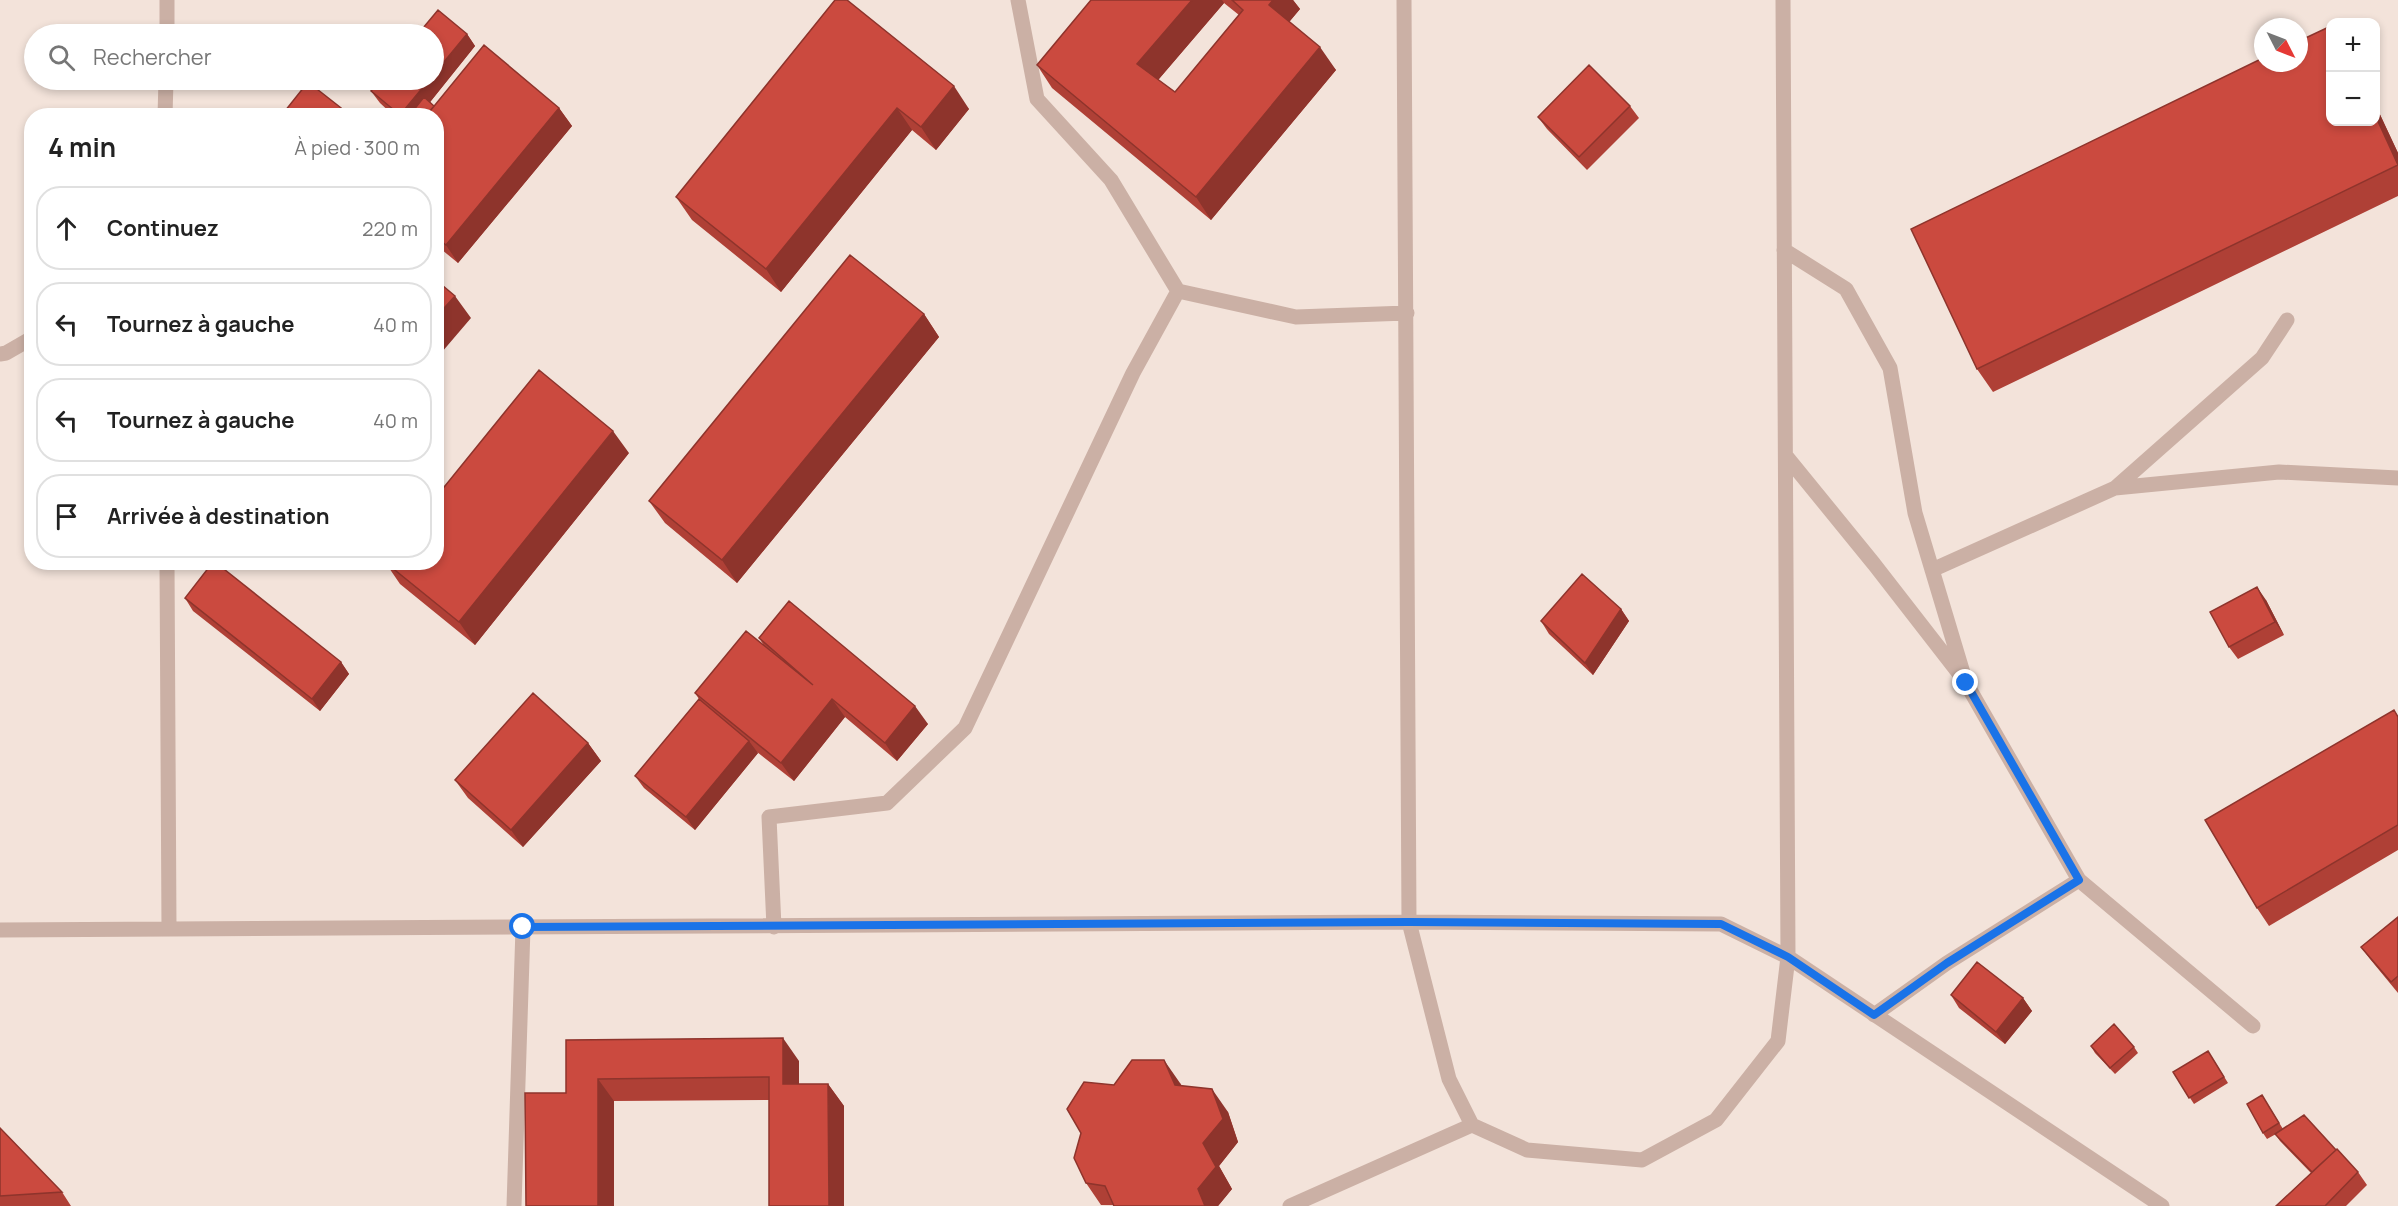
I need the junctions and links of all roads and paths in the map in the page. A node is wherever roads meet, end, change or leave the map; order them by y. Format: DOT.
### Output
graph roads {
  1 [pos="167,0"];
  2 [pos="1018,0"];
  3 [pos="1404,0"];
  4 [pos="1783,0"];
  5 [pos="167,24"];
  6 [pos="166,90"];
  7 [pos="165,108"];
  8 [pos="1784,250"];
  9 [pos="1178,291"];
  10 [pos="1407,313"];
  11 [pos="2287,320"];
  12 [pos="24,343"];
  13 [pos="0,354"];
  14 [pos="1785,456"];
  15 [pos="2398,478"];
  16 [pos="2115,488"];
  17 [pos="166,570"];
  18 [pos="1932,570"];
  19 [pos="1966,683"];
  20 [pos="2079,880"];
  21 [pos="1409,922"];
  22 [pos="523,927"];
  23 [pos="774,927"];
  24 [pos="169,929"];
  25 [pos="0,930"];
  26 [pos="1788,957"];
  27 [pos="1874,1015"];
  28 [pos="2253,1026"];
  29 [pos="1472,1125"];
  30 [pos="514,1206"];
  31 [pos="1290,1206"];
  32 [pos="2163,1206"];
  1 -- 5 [label="street"];
  2 -- 9 [label="street"];
  3 -- 10 [label="street"];
  4 -- 8 [label="street"];
  6 -- 7 [label="street"];
  8 -- 14 [label="street"];
  8 -- 18 [label="street"];
  9 -- 10 [label="street"];
  9 -- 23 [label="street"];
  10 -- 21 [label="street"];
  11 -- 16 [label="street"];
  12 -- 13 [label="street"];
  14 -- 19 [label="street"];
  14 -- 26 [label="street"];
  15 -- 16 [label="street"];
  16 -- 18 [label="street"];
  17 -- 24 [label="street"];
  18 -- 19 [label="street"];
  19 -- 20 [label="street"];
  20 -- 27 [label="street"];
  20 -- 28 [label="street"];
  21 -- 23 [label="street"];
  21 -- 26 [label="street"];
  21 -- 29 [label="street"];
  22 -- 23 [label="street"];
  22 -- 24 [label="street"];
  22 -- 30 [label="street"];
  24 -- 25 [label="street"];
  26 -- 27 [label="street"];
  26 -- 29 [label="street"];
  27 -- 32 [label="street"];
  29 -- 31 [label="street"];
}
